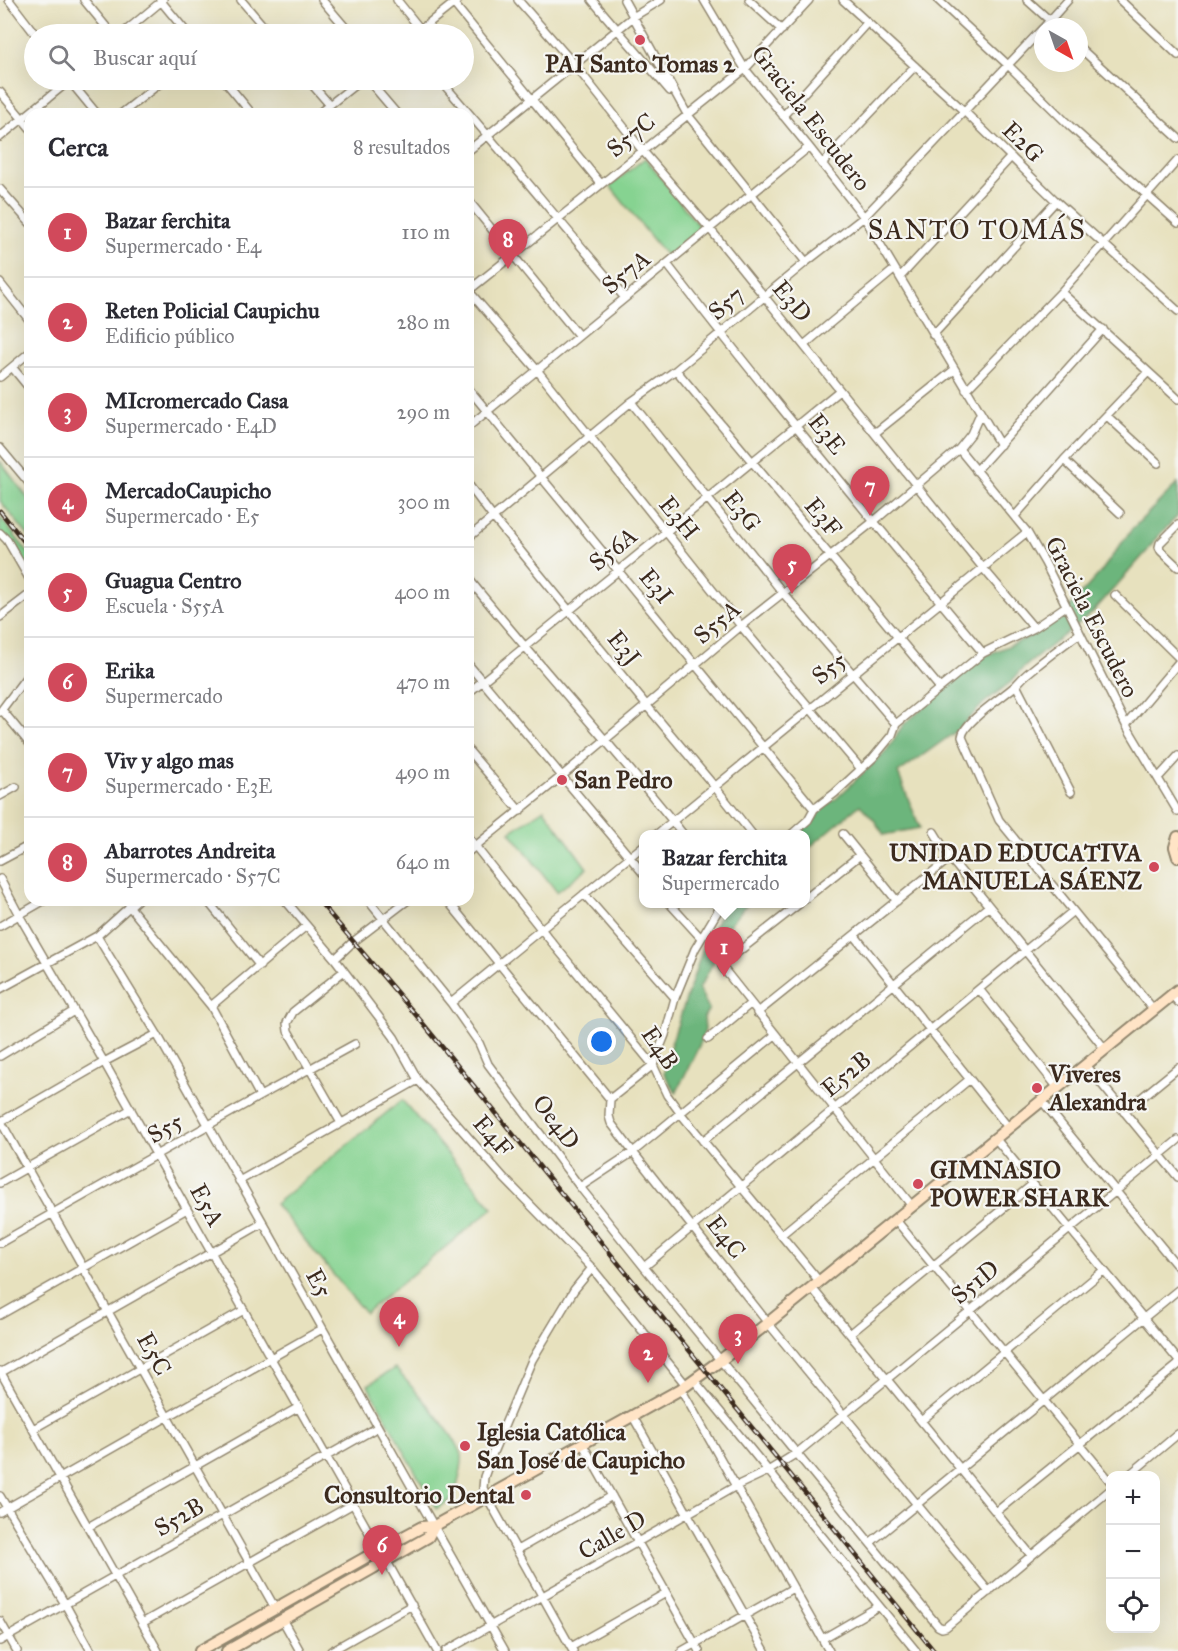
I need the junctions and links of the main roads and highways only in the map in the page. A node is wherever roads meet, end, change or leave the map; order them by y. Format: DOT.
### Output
graph roads {
  1 [pos="1178,837"];
  2 [pos="1178,857"];
  3 [pos="1176,996"];
  4 [pos="434,1527"];
  5 [pos="232,1650"];
  6 [pos="200,1651"];
  1 -- 2 [label="main road"];
  3 -- 4 [label="main road"];
  4 -- 5 [label="main road"];
  4 -- 6 [label="main road"];
}
